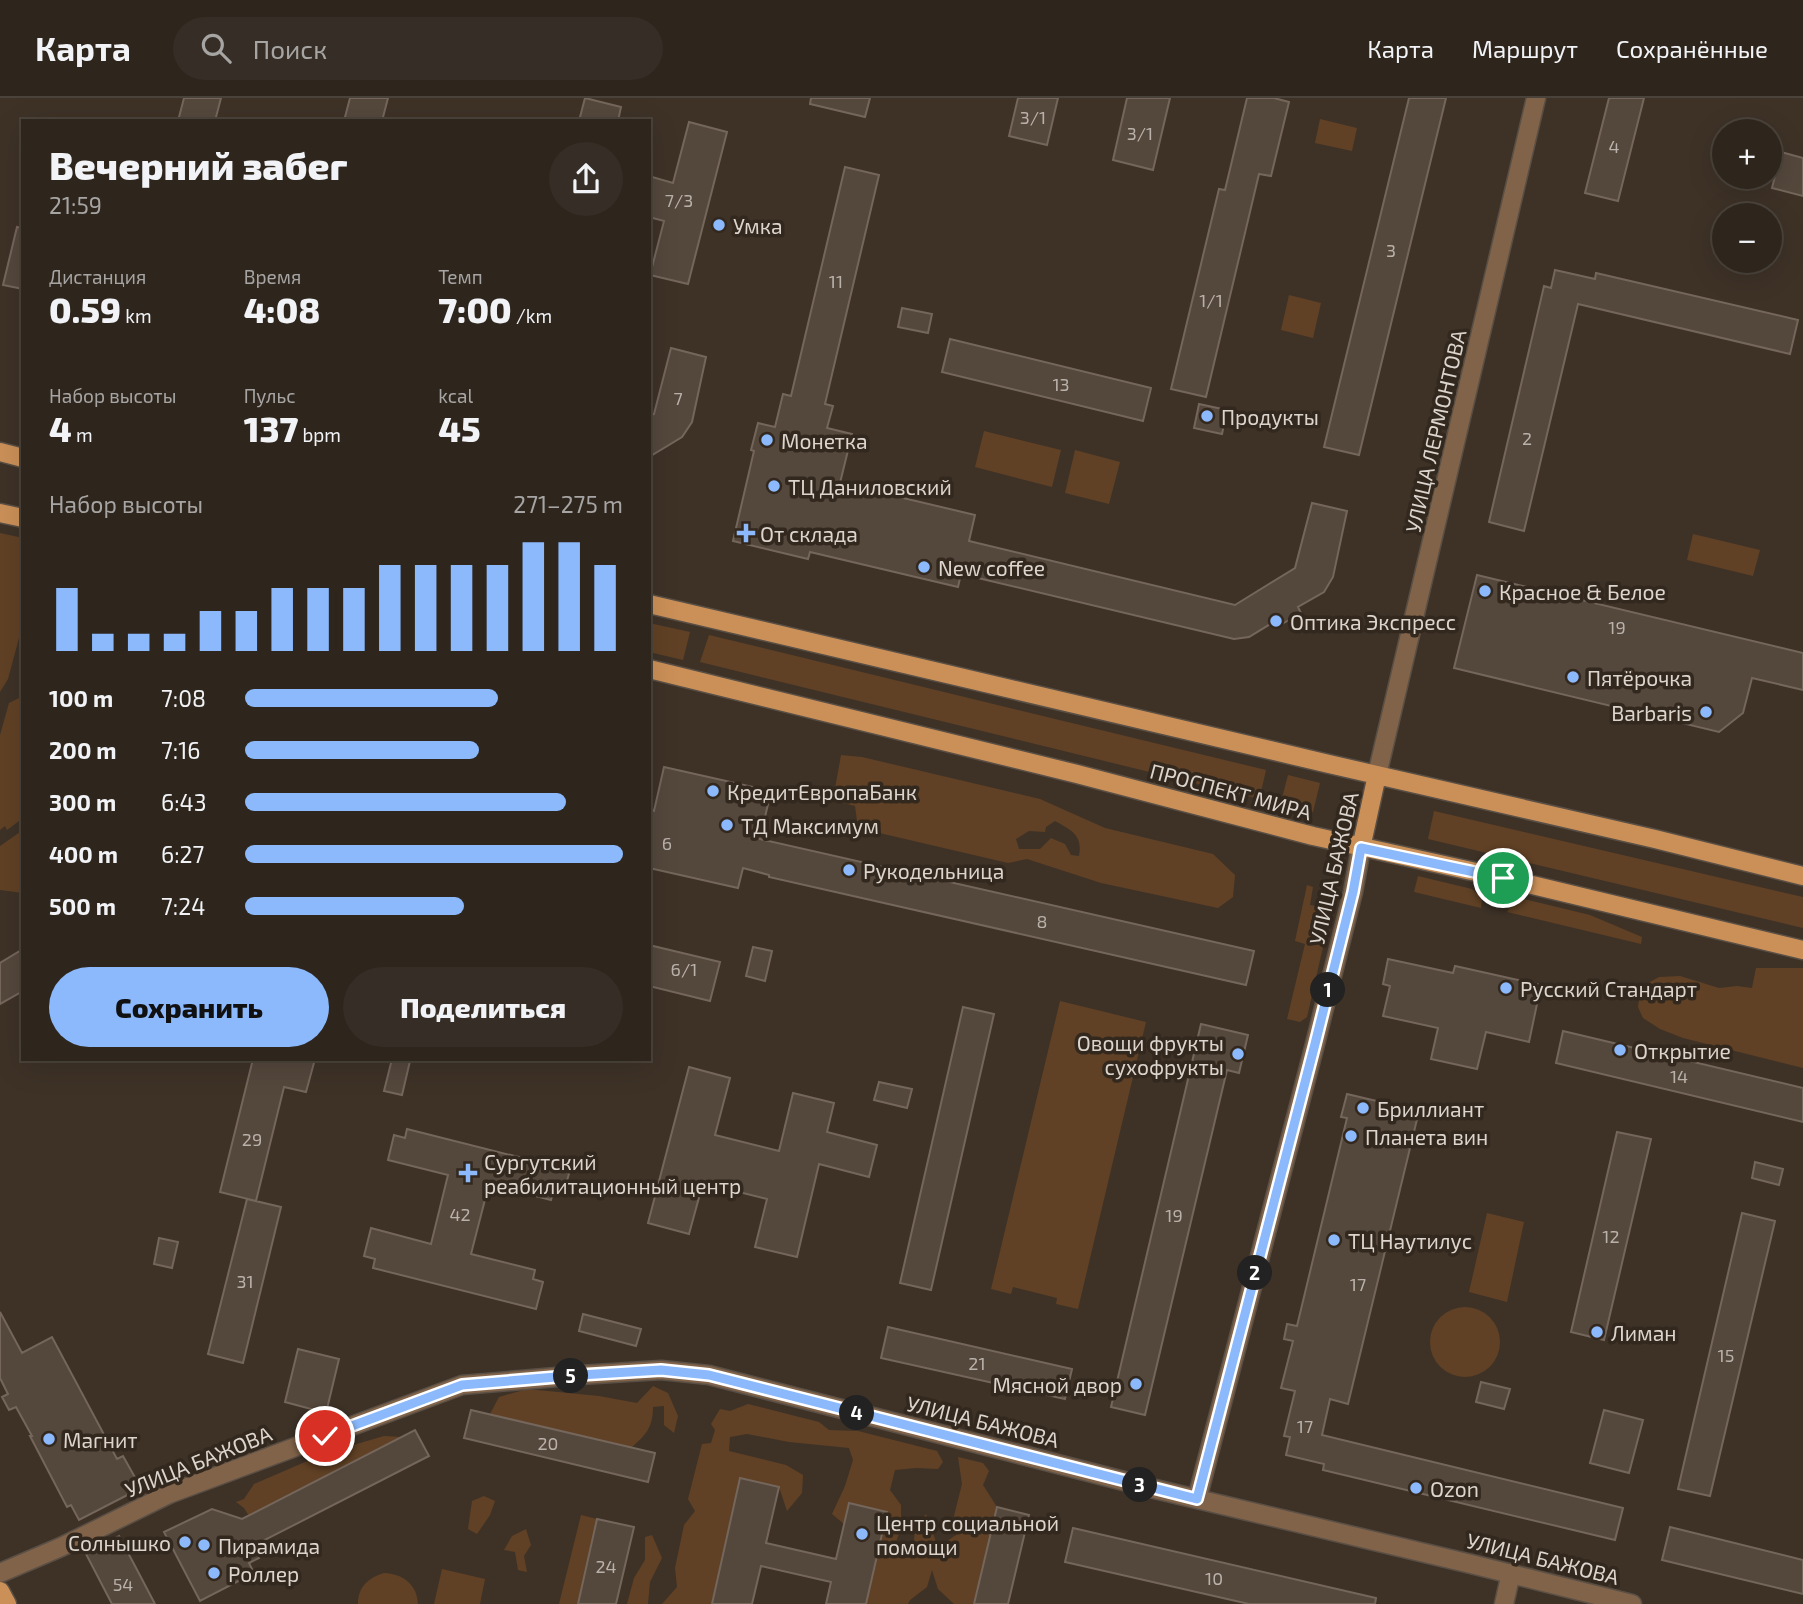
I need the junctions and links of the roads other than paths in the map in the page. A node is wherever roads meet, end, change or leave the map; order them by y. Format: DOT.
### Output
graph roads {
  1 [pos="1536,98"];
  2 [pos="0,452"];
  3 [pos="21,457"];
  4 [pos="0,513"];
  5 [pos="21,518"];
  6 [pos="651,604"];
  7 [pos="651,669"];
  8 [pos="1377,775"];
  9 [pos="1361,848"];
  10 [pos="1803,876"];
  11 [pos="1803,950"];
  12 [pos="1197,1499"];
  13 [pos="0,1573"];
  14 [pos="1511,1573"];
  15 [pos="0,1591"];
  16 [pos="7,1604"];
  17 [pos="1504,1604"];
  18 [pos="1632,1604"];
  1 -- 8 [label="street, УЛИЦА ЛЕРМОНТОВА"];
  2 -- 3 [label="main road"];
  4 -- 5 [label="main road"];
  6 -- 8 [label="main road"];
  7 -- 9 [label="main road, ПРОСПЕКТ МИРА"];
  8 -- 9 [label="main road, УЛИЦА БАЖОВА"];
  8 -- 10 [label="main road"];
  9 -- 11 [label="main road, ПРОСПЕКТ МИРА"];
  9 -- 12 [label="street, УЛИЦА БАЖОВА"];
  12 -- 13 [label="street, УЛИЦА БАЖОВА"];
  12 -- 14 [label="street, УЛИЦА БАЖОВА"];
  14 -- 17 [label="street"];
  14 -- 18 [label="street, УЛИЦА БАЖОВА"];
  15 -- 16 [label="main road"];
}
